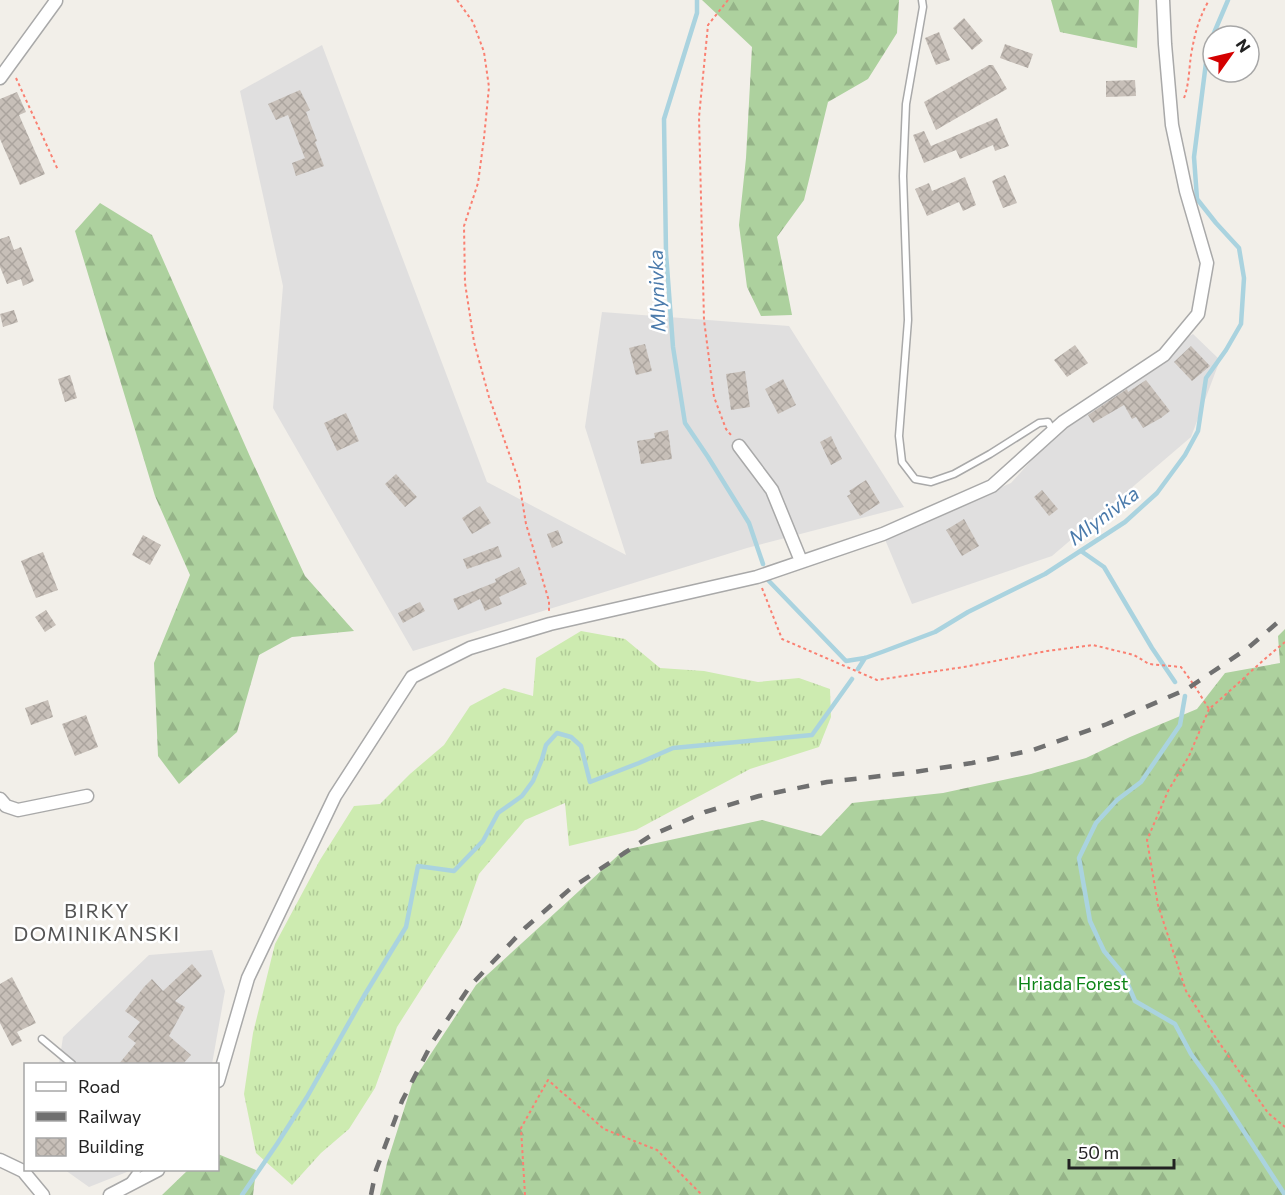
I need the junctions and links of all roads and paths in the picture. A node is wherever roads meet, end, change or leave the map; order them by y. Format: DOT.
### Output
graph roads {
  1 [pos="458,0"];
  2 [pos="728,0"];
  3 [pos="922,0"];
  4 [pos="1163,0"];
  5 [pos="1209,0"];
  6 [pos="57,1"];
  7 [pos="10,64"];
  8 [pos="0,78"];
  9 [pos="1183,99"];
  10 [pos="58,170"];
  11 [pos="1053,431"];
  12 [pos="739,446"];
  13 [pos="801,561"];
  14 [pos="758,577"];
  15 [pos="550,624"];
  16 [pos="1285,642"];
  17 [pos="1209,709"];
  18 [pos="87,796"];
  19 [pos="0,799"];
  20 [pos="42,1040"];
  21 [pos="70,1063"];
  22 [pos="219,1078"];
  23 [pos="1285,1127"];
  24 [pos="0,1160"];
  25 [pos="137,1171"];
  26 [pos="156,1171"];
  27 [pos="127,1187"];
  28 [pos="43,1195"];
  29 [pos="110,1195"];
  30 [pos="525,1195"];
  31 [pos="702,1195"];
  1 -- 15 [label="path"];
  2 -- 12 [label="path"];
  3 -- 11 [label="lane"];
  4 -- 11 [label="street"];
  5 -- 9 [label="path"];
  6 -- 7 [label="street"];
  7 -- 8 [label="street"];
  7 -- 10 [label="path"];
  11 -- 13 [label="street"];
  12 -- 13 [label="street"];
  13 -- 14 [label="street"];
  14 -- 15 [label="street"];
  14 -- 17 [label="path"];
  15 -- 22 [label="street"];
  16 -- 17 [label="path"];
  17 -- 23 [label="path"];
  18 -- 19 [label="street"];
  20 -- 21 [label="lane"];
  24 -- 28 [label="street"];
  25 -- 27 [label="lane"];
  26 -- 27 [label="street"];
  27 -- 29 [label="street"];
  30 -- 31 [label="path"];
}
